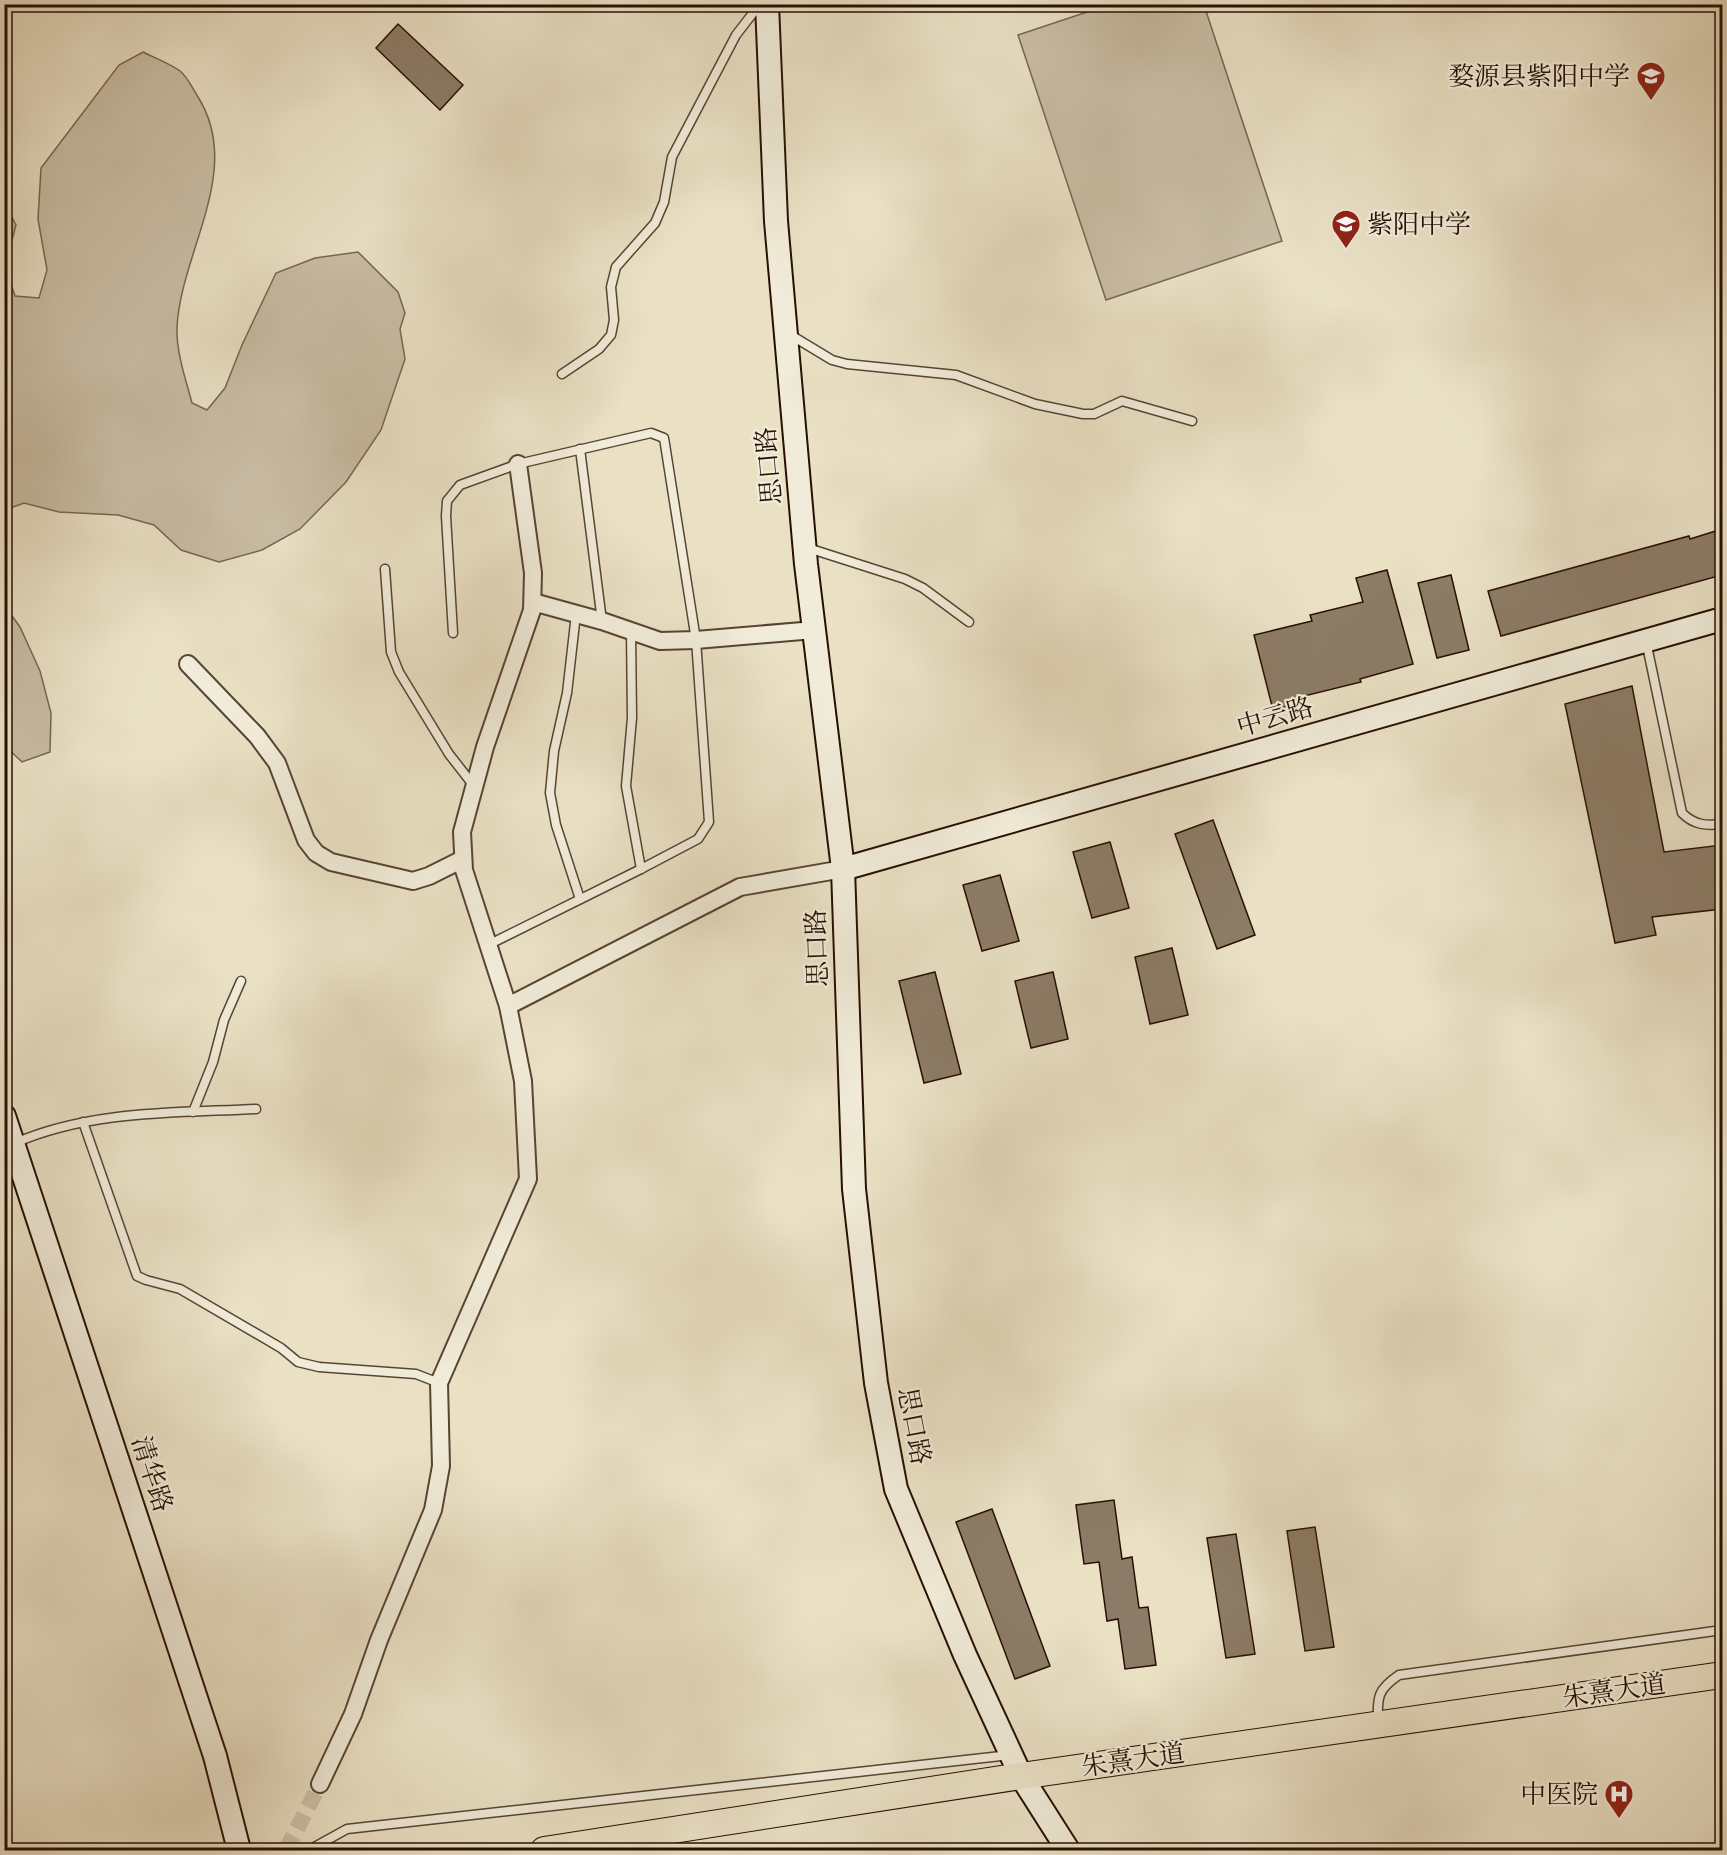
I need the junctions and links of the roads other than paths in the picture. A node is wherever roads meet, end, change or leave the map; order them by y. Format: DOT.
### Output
graph roads {
  1 [pos="759,4"];
  2 [pos="767,4"];
  3 [pos="785,332"];
  4 [pos="562,374"];
  5 [pos="1192,422"];
  6 [pos="580,449"];
  7 [pos="518,464"];
  8 [pos="804,548"];
  9 [pos="385,569"];
  10 [pos="533,602"];
  11 [pos="576,614"];
  12 [pos="1722,619"];
  13 [pos="602,621"];
  14 [pos="969,622"];
  15 [pos="814,630"];
  16 [pos="631,631"];
  17 [pos="453,633"];
  18 [pos="696,640"];
  19 [pos="1646,641"];
  20 [pos="188,664"];
  21 [pos="474,786"];
  22 [pos="1722,824"];
  23 [pos="464,858"];
  24 [pos="843,869"];
  25 [pos="641,870"];
  26 [pos="580,898"];
  27 [pos="488,945"];
  28 [pos="242,981"];
  29 [pos="508,1006"];
  30 [pos="256,1109"];
  31 [pos="193,1112"];
  32 [pos="4,1116"];
  33 [pos="83,1122"];
  34 [pos="13,1143"];
  35 [pos="439,1383"];
  36 [pos="1722,1630"];
  37 [pos="1722,1675"];
  38 [pos="1378,1725"];
  39 [pos="1016,1765"];
  40 [pos="320,1784"];
  41 [pos="239,1851"];
  42 [pos="309,1851"];
  43 [pos="544,1851"];
  44 [pos="1068,1851"];
  1 -- 4 [label="lane"];
  2 -- 3 [label="street, 思口路"];
  3 -- 5 [label="lane"];
  3 -- 8 [label="street, 思口路"];
  6 -- 7 [label="lane"];
  6 -- 13 [label="lane"];
  6 -- 18 [label="lane"];
  7 -- 10 [label="street"];
  7 -- 17 [label="lane"];
  8 -- 14 [label="lane"];
  8 -- 15 [label="street, 思口路"];
  9 -- 21 [label="lane"];
  10 -- 11 [label="street"];
  10 -- 21 [label="street"];
  11 -- 13 [label="street"];
  11 -- 26 [label="lane"];
  12 -- 19 [label="street, 中云路"];
  13 -- 16 [label="street"];
  15 -- 18 [label="street"];
  15 -- 24 [label="street, 思口路"];
  16 -- 18 [label="street"];
  16 -- 25 [label="lane"];
  18 -- 25 [label="lane"];
  19 -- 22 [label="lane"];
  19 -- 24 [label="street, 中云路"];
  20 -- 23 [label="street"];
  21 -- 23 [label="street"];
  23 -- 27 [label="street"];
  24 -- 29 [label="street"];
  24 -- 39 [label="street, 思口路"];
  25 -- 26 [label="lane"];
  26 -- 27 [label="lane"];
  27 -- 29 [label="street"];
  28 -- 31 [label="lane"];
  29 -- 35 [label="street"];
  30 -- 31 [label="lane"];
  31 -- 33 [label="lane"];
  32 -- 34 [label="street, 清华路"];
  33 -- 34 [label="lane"];
  33 -- 35 [label="lane"];
  34 -- 41 [label="street, 清华路"];
  35 -- 40 [label="street"];
  36 -- 38 [label="lane"];
  37 -- 38 [label="main road, 朱熹大道"];
  38 -- 39 [label="main road, 朱熹大道"];
  39 -- 42 [label="lane"];
  39 -- 43 [label="main road, 朱熹大道"];
  39 -- 44 [label="street, 思口路"];
}
